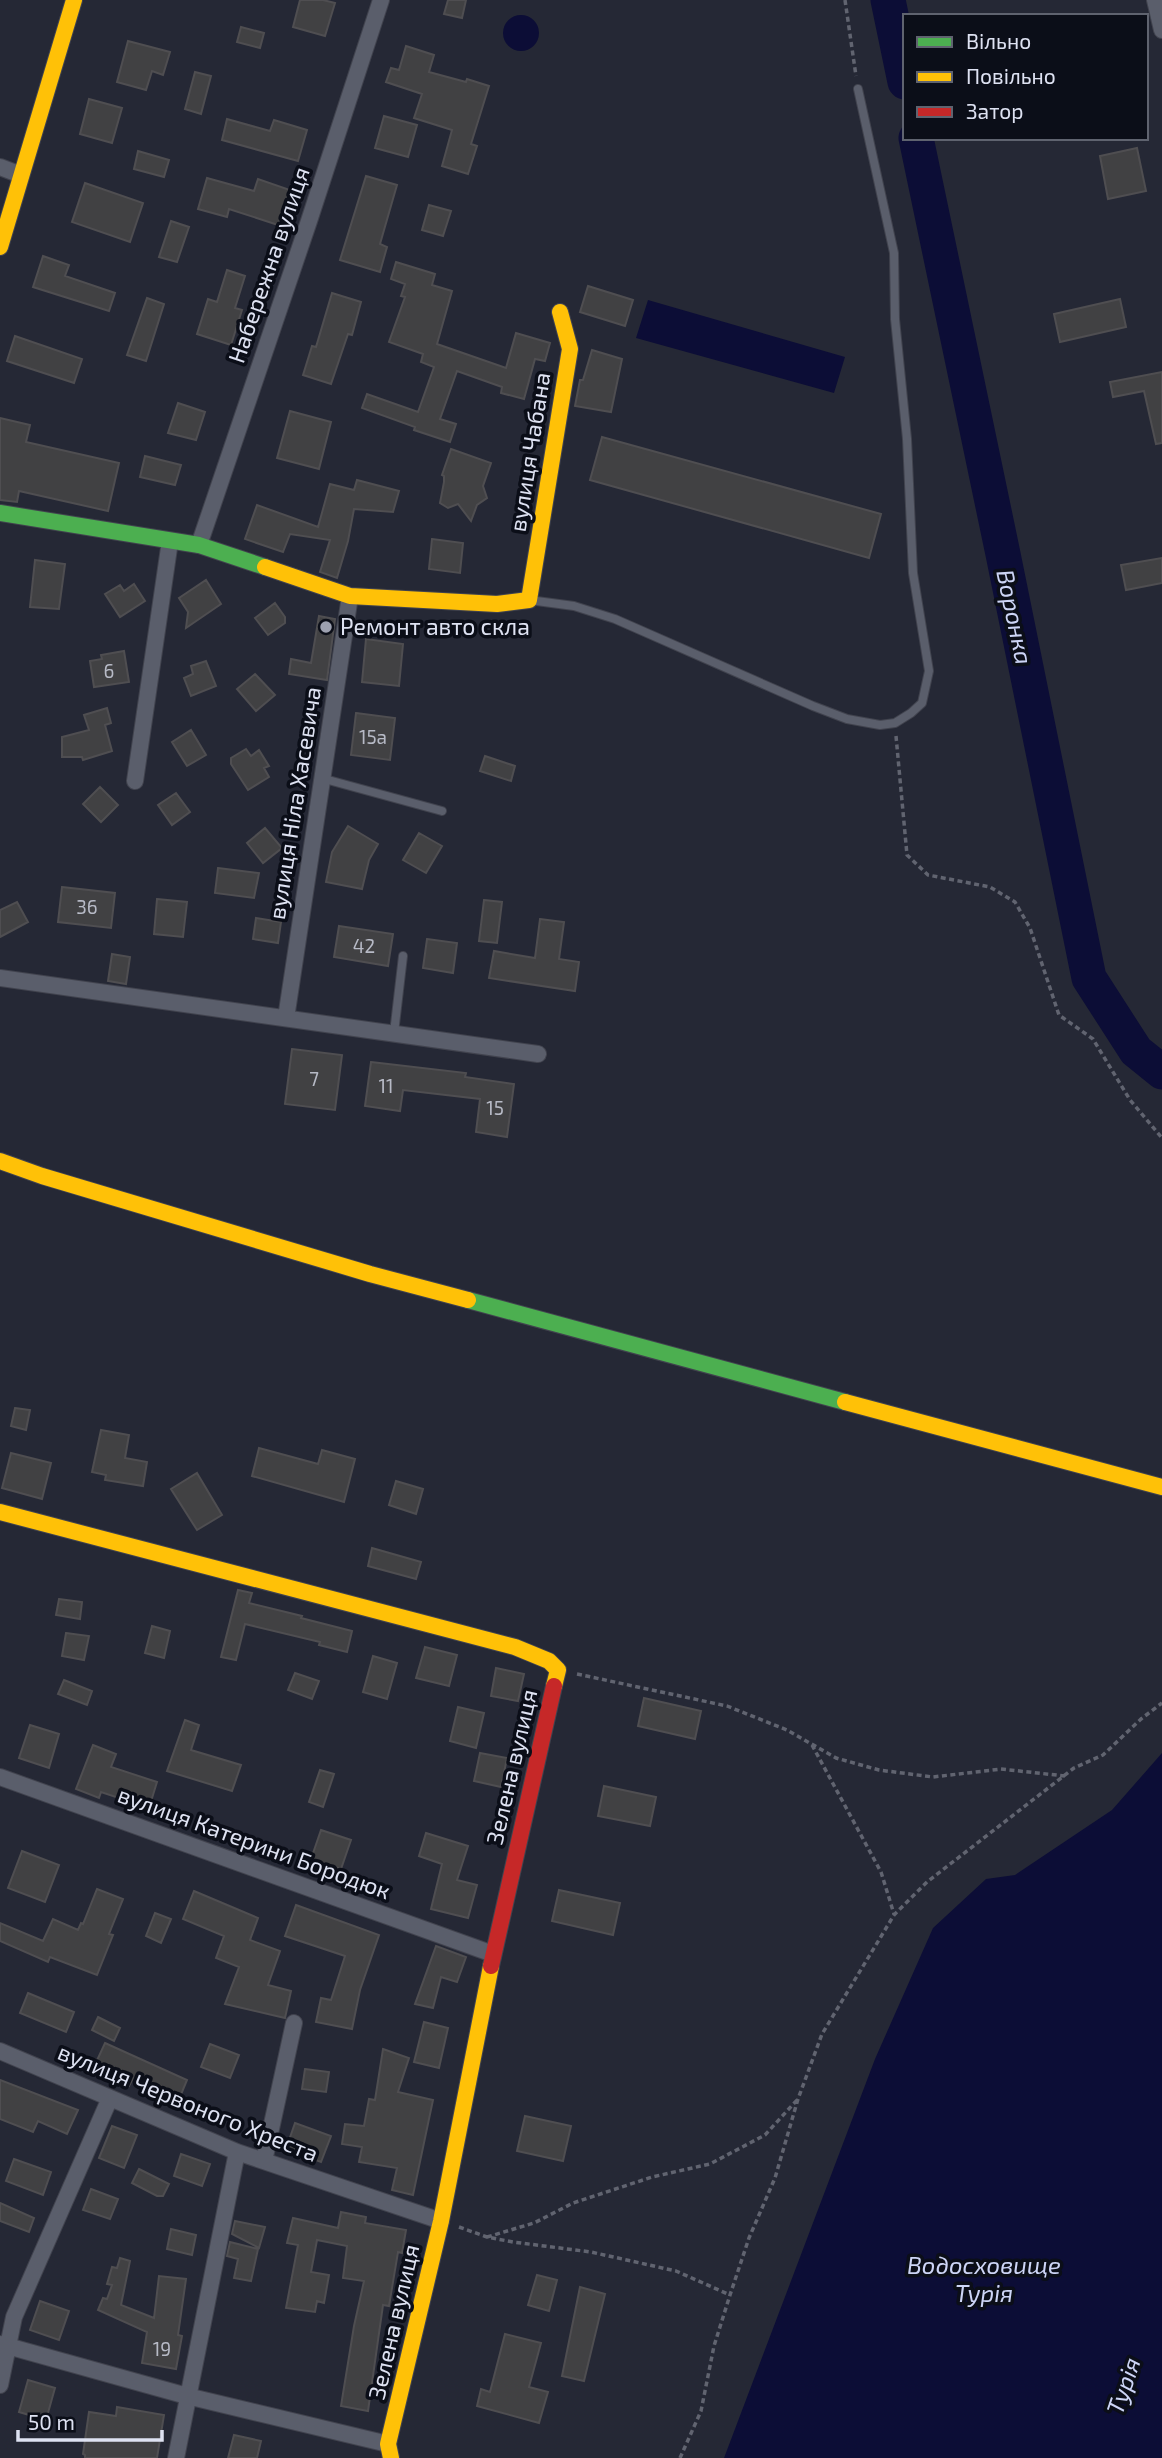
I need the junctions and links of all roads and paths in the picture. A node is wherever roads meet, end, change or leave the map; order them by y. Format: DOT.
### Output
graph roads {
  1 [pos="74,0"];
  2 [pos="381,0"];
  3 [pos="845,0"];
  4 [pos="1155,0"];
  5 [pos="1162,30"];
  6 [pos="858,89"];
  7 [pos="0,167"];
  8 [pos="21,175"];
  9 [pos="0,247"];
  10 [pos="560,312"];
  11 [pos="0,513"];
  12 [pos="170,541"];
  13 [pos="199,545"];
  14 [pos="350,596"];
  15 [pos="529,600"];
  16 [pos="895,723"];
  17 [pos="321,778"];
  18 [pos="135,780"];
  19 [pos="442,811"];
  20 [pos="403,956"];
  21 [pos="0,978"];
  22 [pos="286,1018"];
  23 [pos="394,1033"];
  24 [pos="538,1054"];
  25 [pos="1162,1138"];
  26 [pos="0,1161"];
  27 [pos="1162,1487"];
  28 [pos="0,1512"];
  29 [pos="558,1670"];
  30 [pos="1162,1703"];
  31 [pos="811,1744"];
  32 [pos="1066,1776"];
  33 [pos="0,1777"];
  34 [pos="894,1915"];
  35 [pos="492,1954"];
  36 [pos="294,2023"];
  37 [pos="0,2051"];
  38 [pos="110,2098"];
  39 [pos="798,2099"];
  40 [pos="237,2152"];
  41 [pos="264,2161"];
  42 [pos="440,2221"];
  43 [pos="487,2237"];
  44 [pos="730,2295"];
  45 [pos="4,2345"];
  46 [pos="0,2385"];
  47 [pos="187,2396"];
  48 [pos="389,2451"];
  49 [pos="680,2457"];
  50 [pos="176,2458"];
  1 -- 8 [label="main road"];
  2 -- 13 [label="street, Набережна вулиця"];
  3 -- 6 [label="path"];
  4 -- 5 [label="street"];
  6 -- 16 [label="lane"];
  7 -- 8 [label="street"];
  8 -- 9 [label="main road"];
  10 -- 15 [label="main road, вулиця Чабана"];
  11 -- 12 [label="main road"];
  12 -- 13 [label="main road"];
  12 -- 18 [label="street"];
  13 -- 14 [label="main road"];
  14 -- 15 [label="main road"];
  14 -- 17 [label="street, вулиця Ніла Хасевича"];
  15 -- 16 [label="lane"];
  16 -- 25 [label="path"];
  17 -- 19 [label="lane"];
  17 -- 22 [label="street, вулиця Ніла Хасевича"];
  20 -- 23 [label="lane"];
  21 -- 22 [label="street"];
  22 -- 23 [label="street"];
  23 -- 24 [label="street"];
  26 -- 27 [label="main road"];
  28 -- 29 [label="main road, Зелена вулиця"];
  29 -- 31 [label="path"];
  29 -- 35 [label="main road, Зелена вулиця"];
  30 -- 32 [label="path"];
  31 -- 32 [label="path"];
  31 -- 34 [label="path"];
  32 -- 34 [label="path"];
  33 -- 35 [label="street, вулиця Катерини Бородюк"];
  34 -- 39 [label="path"];
  35 -- 42 [label="main road, Зелена вулиця"];
  36 -- 41 [label="street"];
  37 -- 38 [label="street, вулиця Червоного Хреста"];
  38 -- 40 [label="street, вулиця Червоного Хреста"];
  38 -- 45 [label="street"];
  39 -- 43 [label="path"];
  39 -- 44 [label="path"];
  40 -- 41 [label="street, вулиця Червоного Хреста"];
  40 -- 47 [label="street"];
  41 -- 42 [label="street, вулиця Червоного Хреста"];
  42 -- 43 [label="path"];
  42 -- 48 [label="main road, Зелена вулиця"];
  43 -- 44 [label="path"];
  44 -- 49 [label="path"];
  45 -- 46 [label="street"];
  45 -- 47 [label="street"];
  47 -- 48 [label="street"];
  47 -- 50 [label="street"];
}
